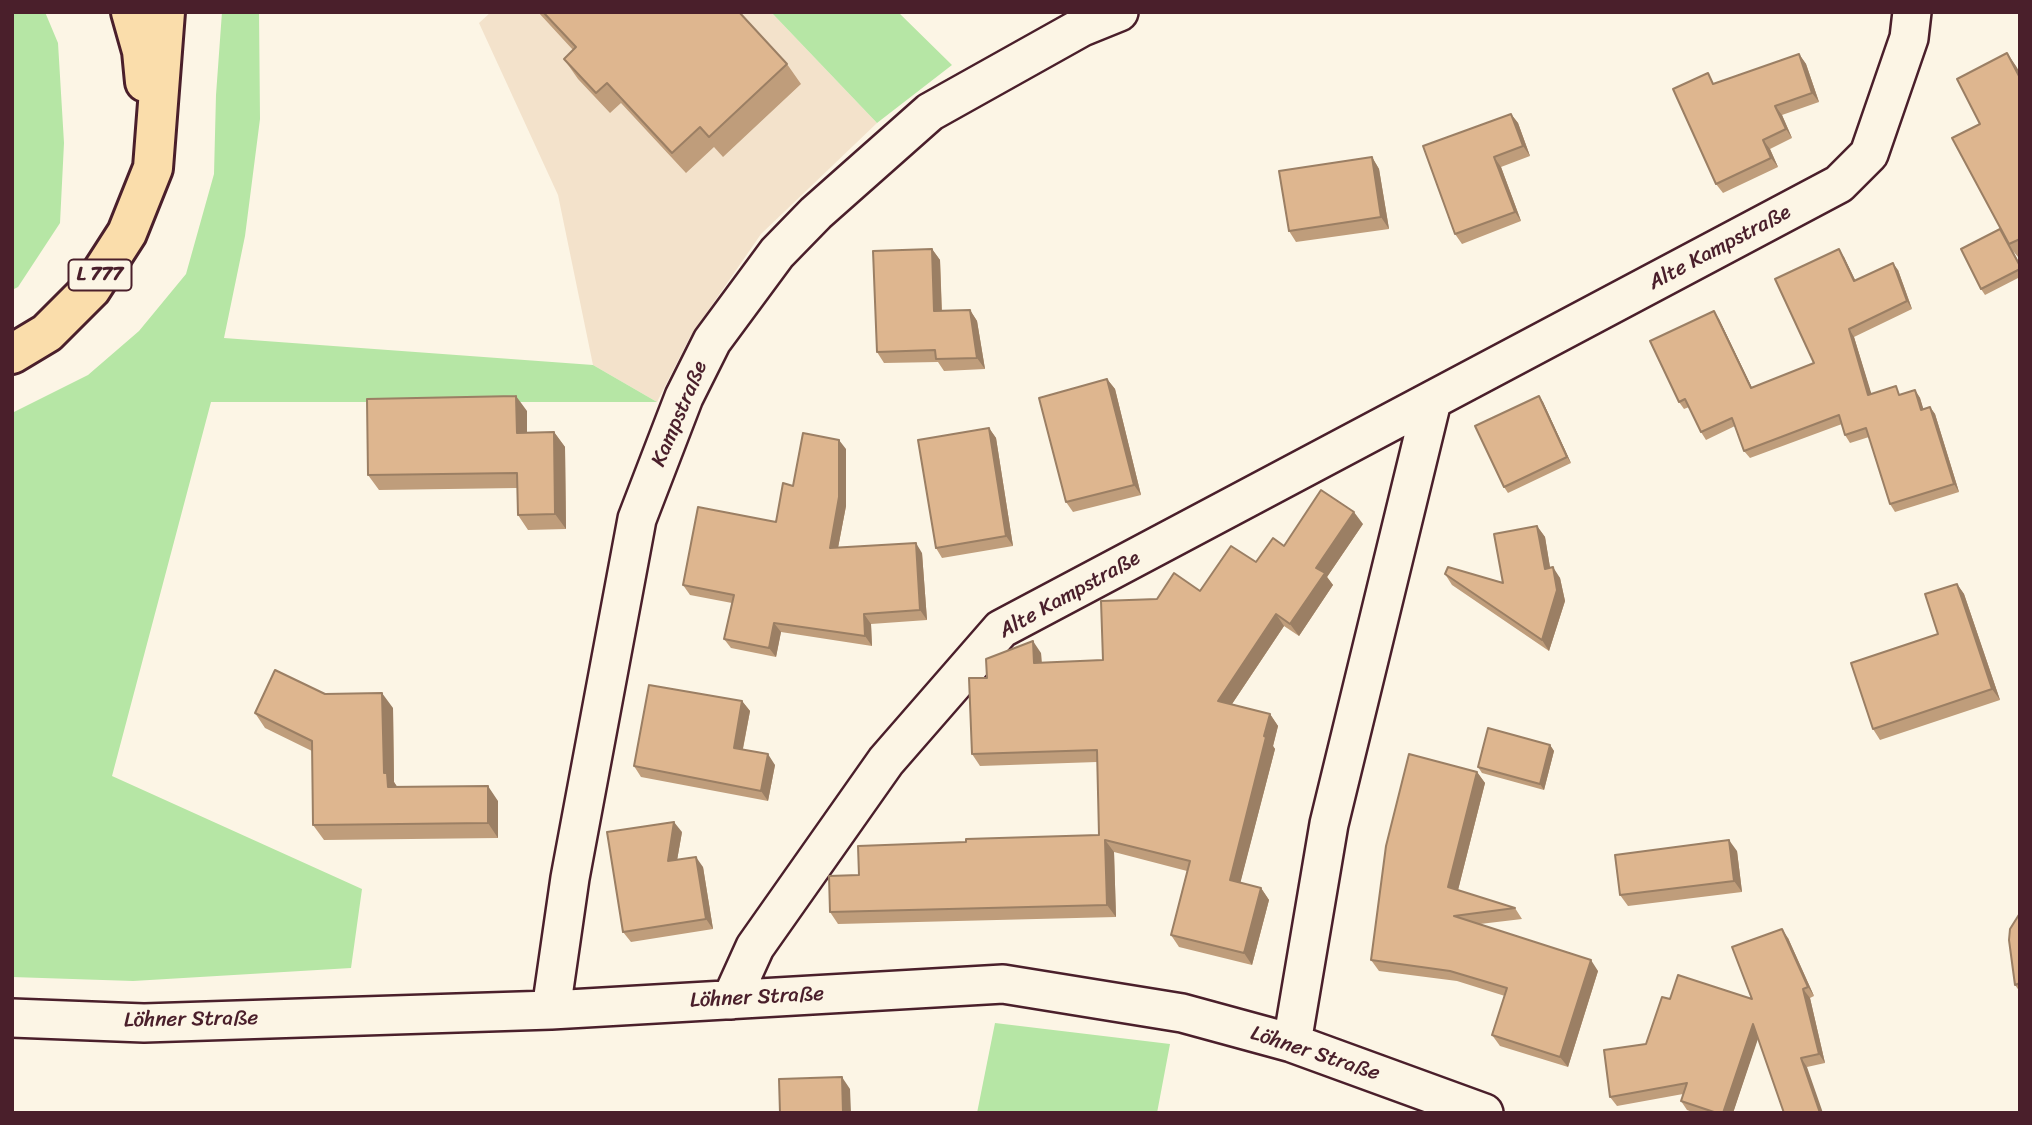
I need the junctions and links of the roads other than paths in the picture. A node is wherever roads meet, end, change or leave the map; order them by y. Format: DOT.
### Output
graph roads {
  1 [pos="131,12"];
  2 [pos="165,12"];
  3 [pos="1118,12"];
  4 [pos="1912,12"];
  5 [pos="153,168"];
  6 [pos="12,354"];
  7 [pos="1432,401"];
  8 [pos="731,1000"];
  9 [pos="551,1010"];
  10 [pos="12,1018"];
  11 [pos="1292,1043"];
  12 [pos="1484,1113"];
  1 -- 5 [label="highway"];
  2 -- 5 [label="highway, L 777"];
  3 -- 9 [label="street, Kampstraße"];
  4 -- 7 [label="street, Alte Kampstraße"];
  5 -- 6 [label="highway, L 777"];
  7 -- 8 [label="street, Alte Kampstraße"];
  7 -- 11 [label="street"];
  8 -- 9 [label="street, Löhner Straße"];
  8 -- 11 [label="street, Löhner Straße"];
  9 -- 10 [label="street, Löhner Straße"];
  11 -- 12 [label="street, Löhner Straße"];
}
